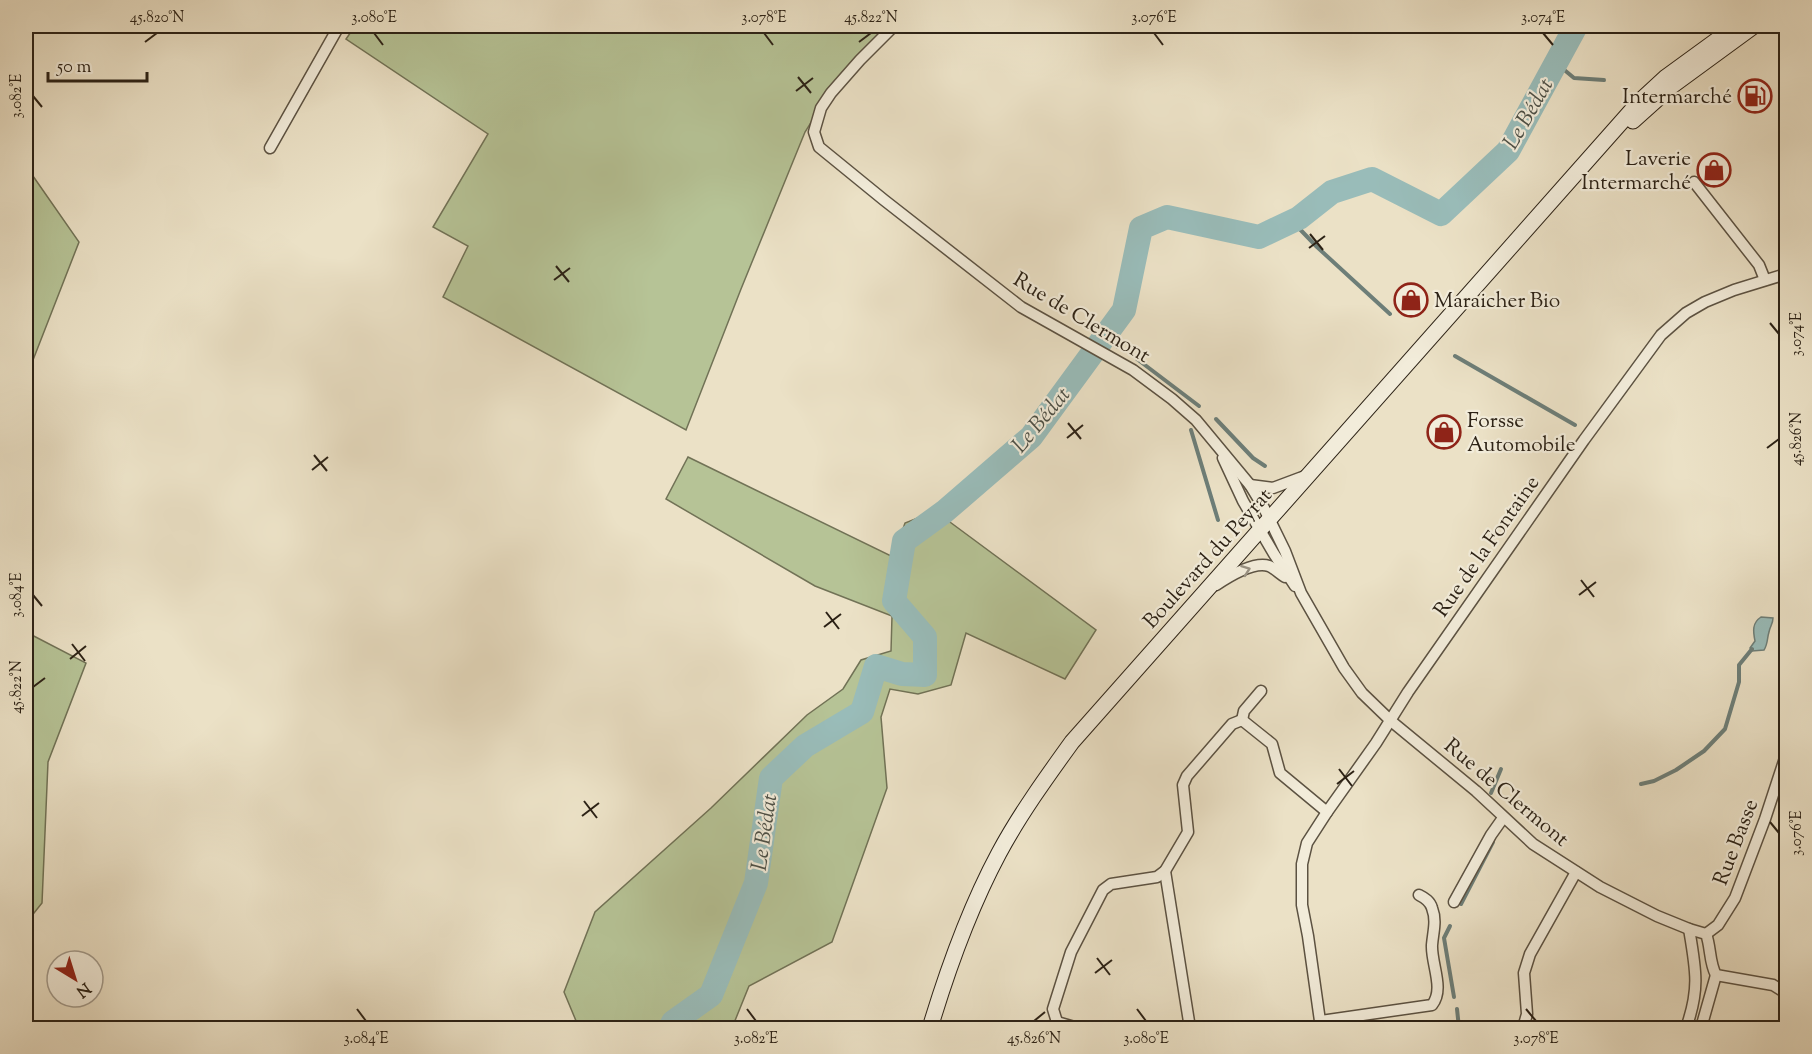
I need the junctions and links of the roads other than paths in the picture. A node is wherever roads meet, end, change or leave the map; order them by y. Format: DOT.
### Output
graph roads {
  1 [pos="339,26"];
  2 [pos="894,26"];
  3 [pos="1736,26"];
  4 [pos="1754,26"];
  5 [pos="270,148"];
  6 [pos="1588,161"];
  7 [pos="1694,182"];
  8 [pos="1786,274"];
  9 [pos="1765,280"];
  10 [pos="1215,442"];
  11 [pos="1308,475"];
  12 [pos="1250,485"];
  13 [pos="1271,519"];
  14 [pos="1260,531"];
  15 [pos="1290,580"];
  16 [pos="1203,593"];
  17 [pos="1301,593"];
  18 [pos="1261,691"];
  19 [pos="1242,720"];
  20 [pos="1391,721"];
  21 [pos="1786,755"];
  22 [pos="1327,812"];
  23 [pos="1503,818"];
  24 [pos="1165,871"];
  25 [pos="1576,872"];
  26 [pos="1419,895"];
  27 [pos="1454,902"];
  28 [pos="1689,929"];
  29 [pos="1706,934"];
  30 [pos="1716,975"];
  31 [pos="1786,993"];
  32 [pos="1055,1025"];
  33 [pos="1321,1025"];
  34 [pos="930,1029"];
  35 [pos="1078,1029"];
  36 [pos="1190,1029"];
  37 [pos="1523,1029"];
  38 [pos="1686,1029"];
  39 [pos="1701,1029"];
  1 -- 5 [label="street"];
  2 -- 10 [label="street, Rue de Clermont"];
  3 -- 6 [label="main road, Boulevard du Peyrat"];
  4 -- 6 [label="main road, Boulevard du Peyrat"];
  6 -- 11 [label="main road, Boulevard du Peyrat"];
  7 -- 9 [label="street"];
  8 -- 9 [label="street, Rue de la Fontaine"];
  9 -- 20 [label="street, Rue de la Fontaine"];
  10 -- 12 [label="street, Rue de Clermont"];
  10 -- 14 [label="street, Rue de Clermont"];
  11 -- 12 [label="street"];
  11 -- 13 [label="main road, Boulevard du Peyrat"];
  12 -- 13 [label="street, Rue de Clermont"];
  13 -- 14 [label="main road, Boulevard du Peyrat"];
  13 -- 17 [label="street, Rue de Clermont"];
  14 -- 15 [label="street, Rue de Clermont"];
  14 -- 16 [label="main road, Boulevard du Peyrat"];
  16 -- 15 [label="street, Rue de Clermont, one-way"];
  15 -- 17 [label="street, Rue de Clermont"];
  16 -- 34 [label="main road, Boulevard du Peyrat"];
  17 -- 20 [label="street, Rue de Clermont"];
  18 -- 19 [label="street"];
  19 -- 22 [label="street"];
  19 -- 24 [label="street"];
  20 -- 22 [label="street, Rue de la Fontaine"];
  20 -- 23 [label="street, Rue de Clermont"];
  21 -- 29 [label="street, Rue Basse"];
  22 -- 33 [label="street, Rue de la Fontaine"];
  23 -- 25 [label="street, Rue de Clermont"];
  23 -- 27 [label="street"];
  24 -- 32 [label="street"];
  24 -- 36 [label="street"];
  25 -- 28 [label="street, Rue de Clermont"];
  25 -- 37 [label="street"];
  26 -- 33 [label="street"];
  28 -- 29 [label="street, Rue de Clermont"];
  28 -- 38 [label="street"];
  29 -- 30 [label="street"];
  30 -- 31 [label="street"];
  30 -- 39 [label="street"];
  32 -- 35 [label="street"];
}
